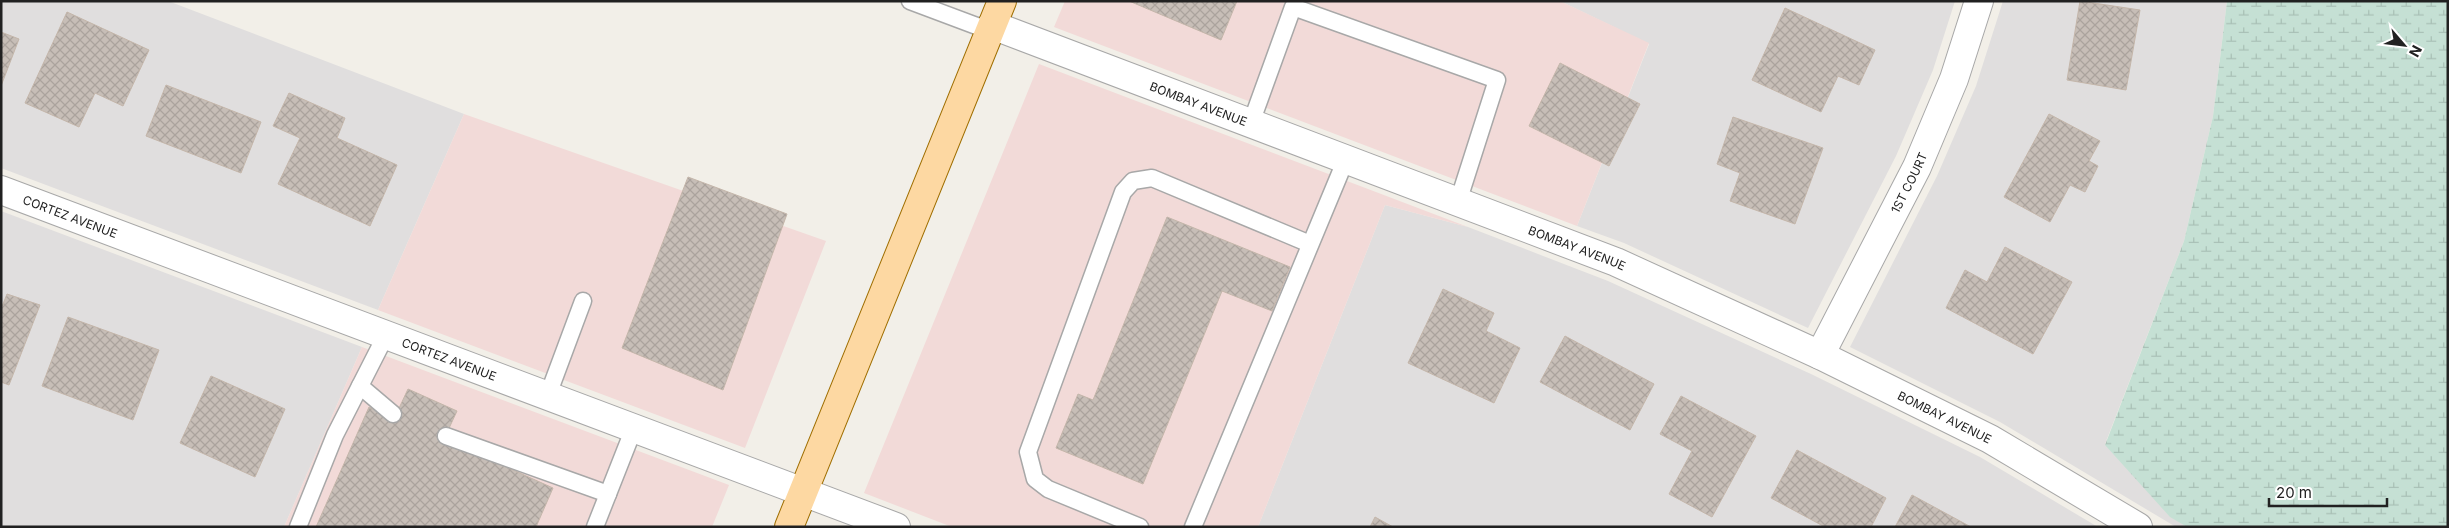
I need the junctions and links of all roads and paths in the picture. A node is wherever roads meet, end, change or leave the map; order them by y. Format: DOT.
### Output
graph roads {
  1 [pos="910,1"];
  2 [pos="1979,1"];
  3 [pos="995,19"];
  4 [pos="1250,123"];
  5 [pos="1346,159"];
  6 [pos="1,190"];
  7 [pos="1458,202"];
  8 [pos="1310,244"];
  9 [pos="583,301"];
  10 [pos="386,335"];
  11 [pos="1820,355"];
  12 [pos="360,386"];
  13 [pos="548,396"];
  14 [pos="393,414"];
  15 [pos="634,428"];
  16 [pos="446,436"];
  17 [pos="803,492"];
  18 [pos="608,494"];
  19 [pos="298,527"];
  20 [pos="595,527"];
  21 [pos="789,527"];
  22 [pos="896,527"];
  23 [pos="1140,527"];
  24 [pos="1193,527"];
  25 [pos="2138,527"];
  1 -- 3 [label="lane"];
  2 -- 11 [label="street, 1ST COURT"];
  3 -- 4 [label="street, BOMBAY AVENUE"];
  3 -- 17 [label="main road"];
  4 -- 5 [label="street, BOMBAY AVENUE"];
  4 -- 7 [label="lane"];
  5 -- 7 [label="street, BOMBAY AVENUE"];
  5 -- 8 [label="lane"];
  6 -- 10 [label="street, CORTEZ AVENUE"];
  7 -- 11 [label="street, BOMBAY AVENUE"];
  8 -- 23 [label="lane"];
  8 -- 24 [label="lane"];
  9 -- 13 [label="lane"];
  10 -- 12 [label="lane"];
  10 -- 13 [label="street, CORTEZ AVENUE"];
  11 -- 25 [label="street, BOMBAY AVENUE"];
  12 -- 14 [label="lane"];
  12 -- 19 [label="lane"];
  13 -- 15 [label="street, CORTEZ AVENUE"];
  15 -- 17 [label="street, CORTEZ AVENUE"];
  15 -- 18 [label="lane"];
  16 -- 18 [label="lane"];
  17 -- 21 [label="main road"];
  17 -- 22 [label="street, CORTEZ AVENUE"];
  18 -- 20 [label="lane"];
}
